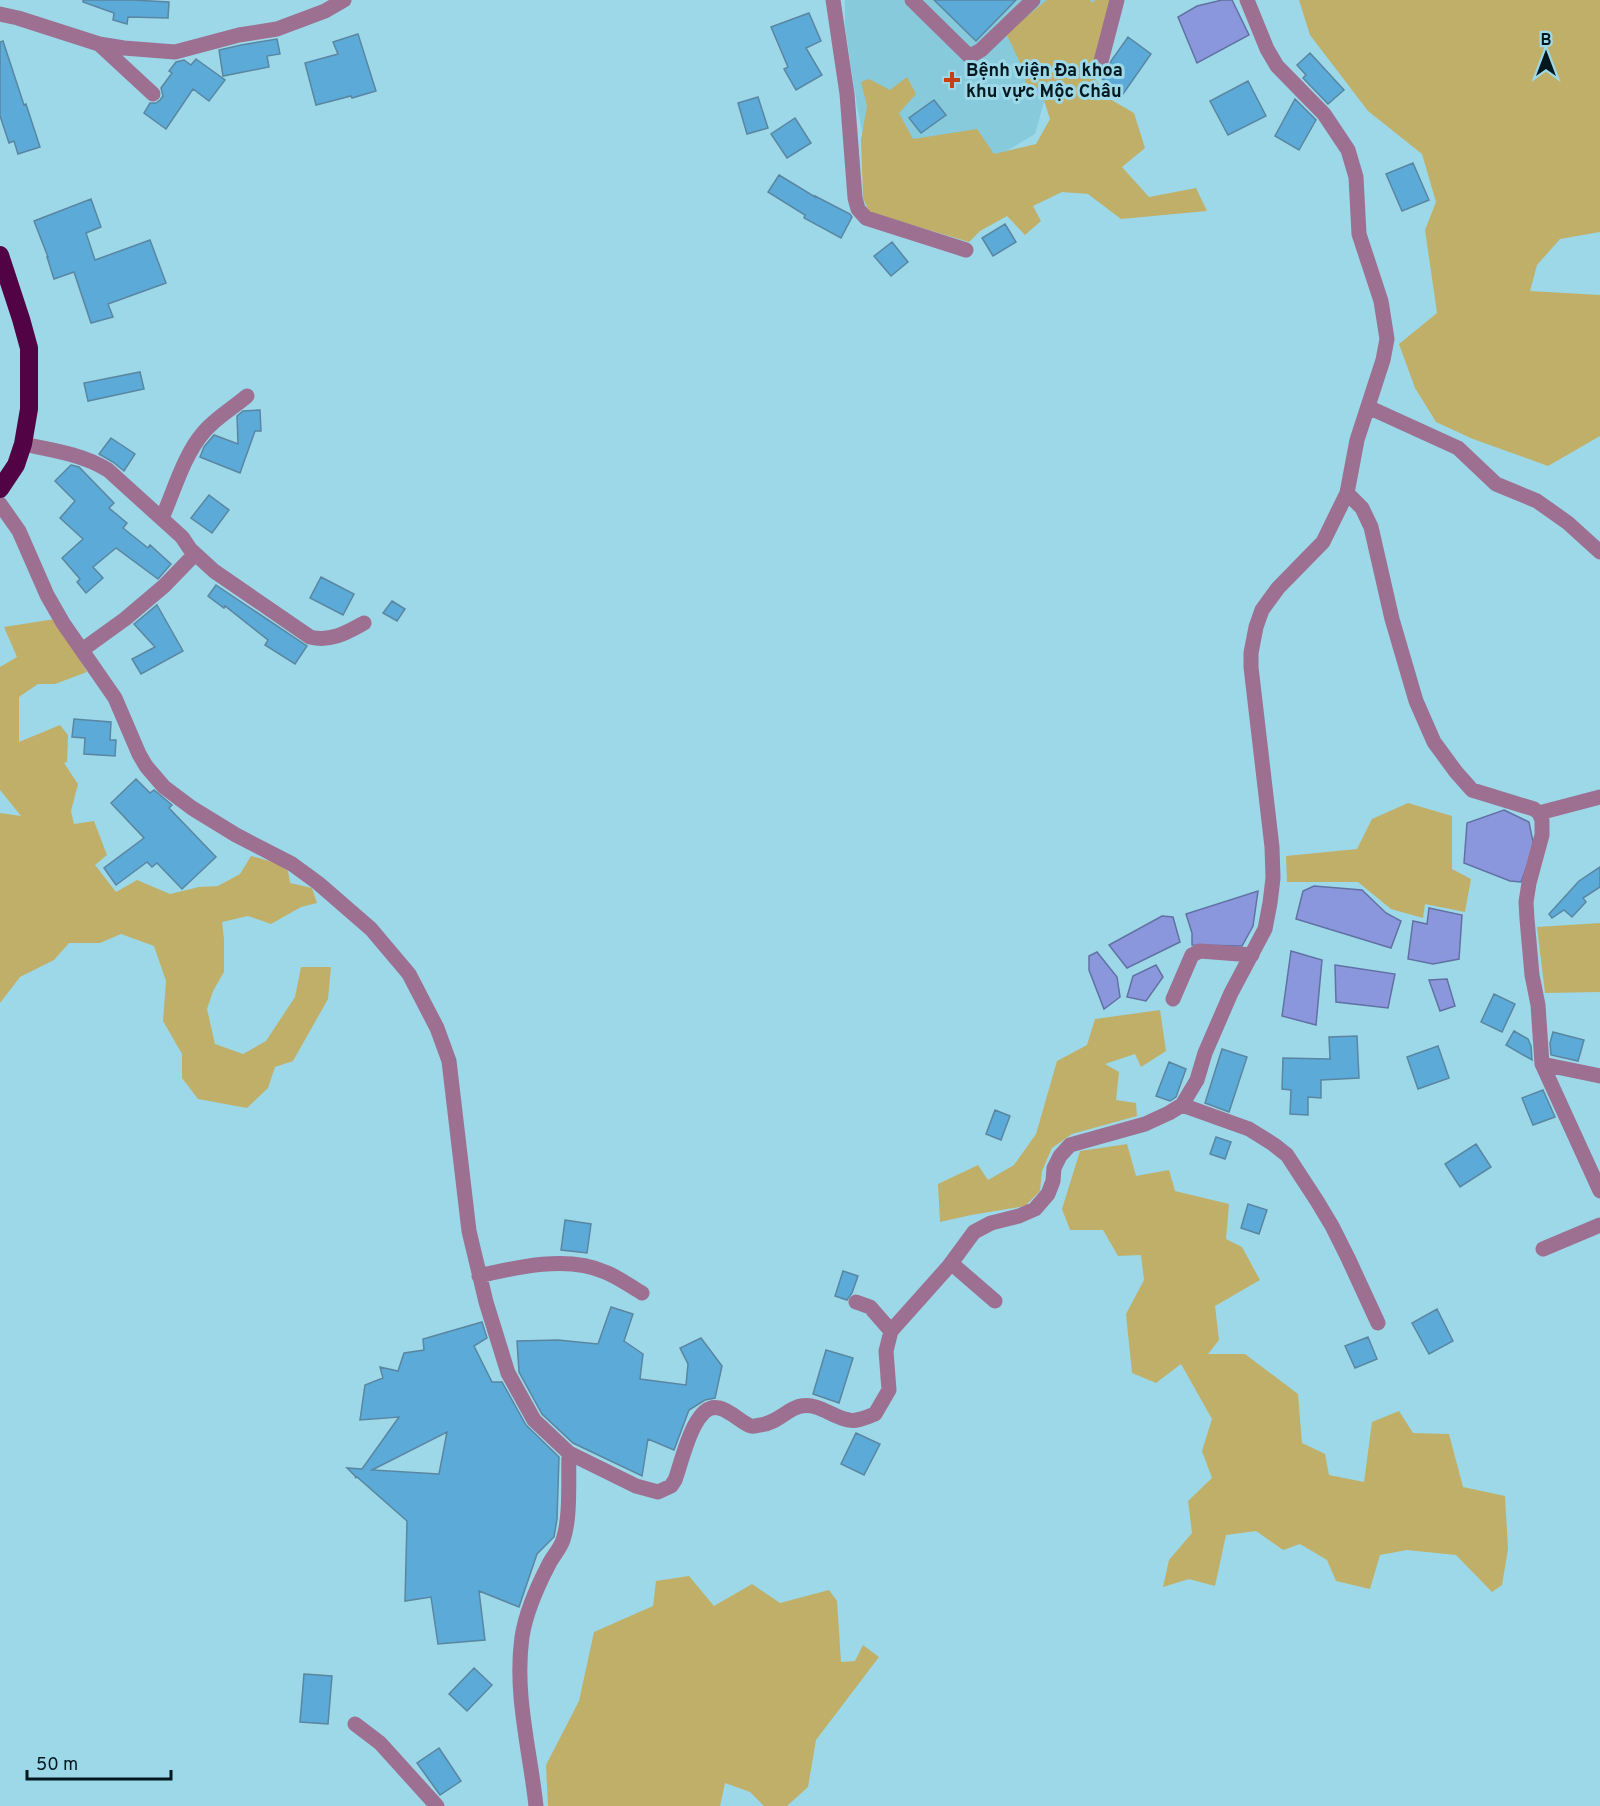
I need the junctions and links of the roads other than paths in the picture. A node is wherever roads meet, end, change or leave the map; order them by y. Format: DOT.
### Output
graph roads {
  1 [pos="344,0"];
  2 [pos="833,0"];
  3 [pos="912,0"];
  4 [pos="1033,0"];
  5 [pos="1117,0"];
  6 [pos="1247,0"];
  7 [pos="0,14"];
  8 [pos="99,44"];
  9 [pos="1099,69"];
  10 [pos="153,94"];
  11 [pos="966,250"];
  12 [pos="0,255"];
  13 [pos="247,396"];
  14 [pos="1368,407"];
  15 [pos="23,444"];
  16 [pos="0,489"];
  17 [pos="1347,493"];
  18 [pos="0,504"];
  19 [pos="162,518"];
  20 [pos="1600,552"];
  21 [pos="195,554"];
  22 [pos="364,623"];
  23 [pos="82,650"];
  24 [pos="1600,797"];
  25 [pos="1539,813"];
  26 [pos="1252,955"];
  27 [pos="1173,999"];
  28 [pos="1542,1064"];
  29 [pos="1600,1076"];
  30 [pos="1182,1105"];
  31 [pos="1600,1191"];
  32 [pos="1600,1225"];
  33 [pos="1543,1249"];
  34 [pos="951,1263"];
  35 [pos="480,1276"];
  36 [pos="642,1293"];
  37 [pos="995,1301"];
  38 [pos="856,1302"];
  39 [pos="1378,1323"];
  40 [pos="891,1331"];
  41 [pos="569,1453"];
  42 [pos="356,1724"];
  43 [pos="437,1806"];
  44 [pos="536,1806"];
  1 -- 8 [label="street"];
  2 -- 11 [label="street"];
  3 -- 4 [label="street"];
  5 -- 9 [label="street"];
  6 -- 14 [label="street"];
  7 -- 8 [label="street"];
  8 -- 10 [label="street"];
  12 -- 15 [label="highway"];
  13 -- 19 [label="street"];
  14 -- 17 [label="street"];
  14 -- 20 [label="street"];
  15 -- 16 [label="highway"];
  15 -- 19 [label="street"];
  17 -- 25 [label="street"];
  17 -- 26 [label="street"];
  18 -- 23 [label="street"];
  19 -- 21 [label="street"];
  21 -- 22 [label="street"];
  21 -- 23 [label="street"];
  23 -- 35 [label="street"];
  24 -- 25 [label="street"];
  25 -- 28 [label="street"];
  26 -- 27 [label="street"];
  26 -- 30 [label="street"];
  28 -- 29 [label="street"];
  28 -- 31 [label="street"];
  30 -- 34 [label="street"];
  30 -- 39 [label="street"];
  32 -- 33 [label="street"];
  34 -- 37 [label="street"];
  34 -- 40 [label="street"];
  35 -- 36 [label="street"];
  35 -- 41 [label="street"];
  38 -- 40 [label="street"];
  40 -- 41 [label="street"];
  41 -- 44 [label="street"];
  42 -- 43 [label="street"];
}
